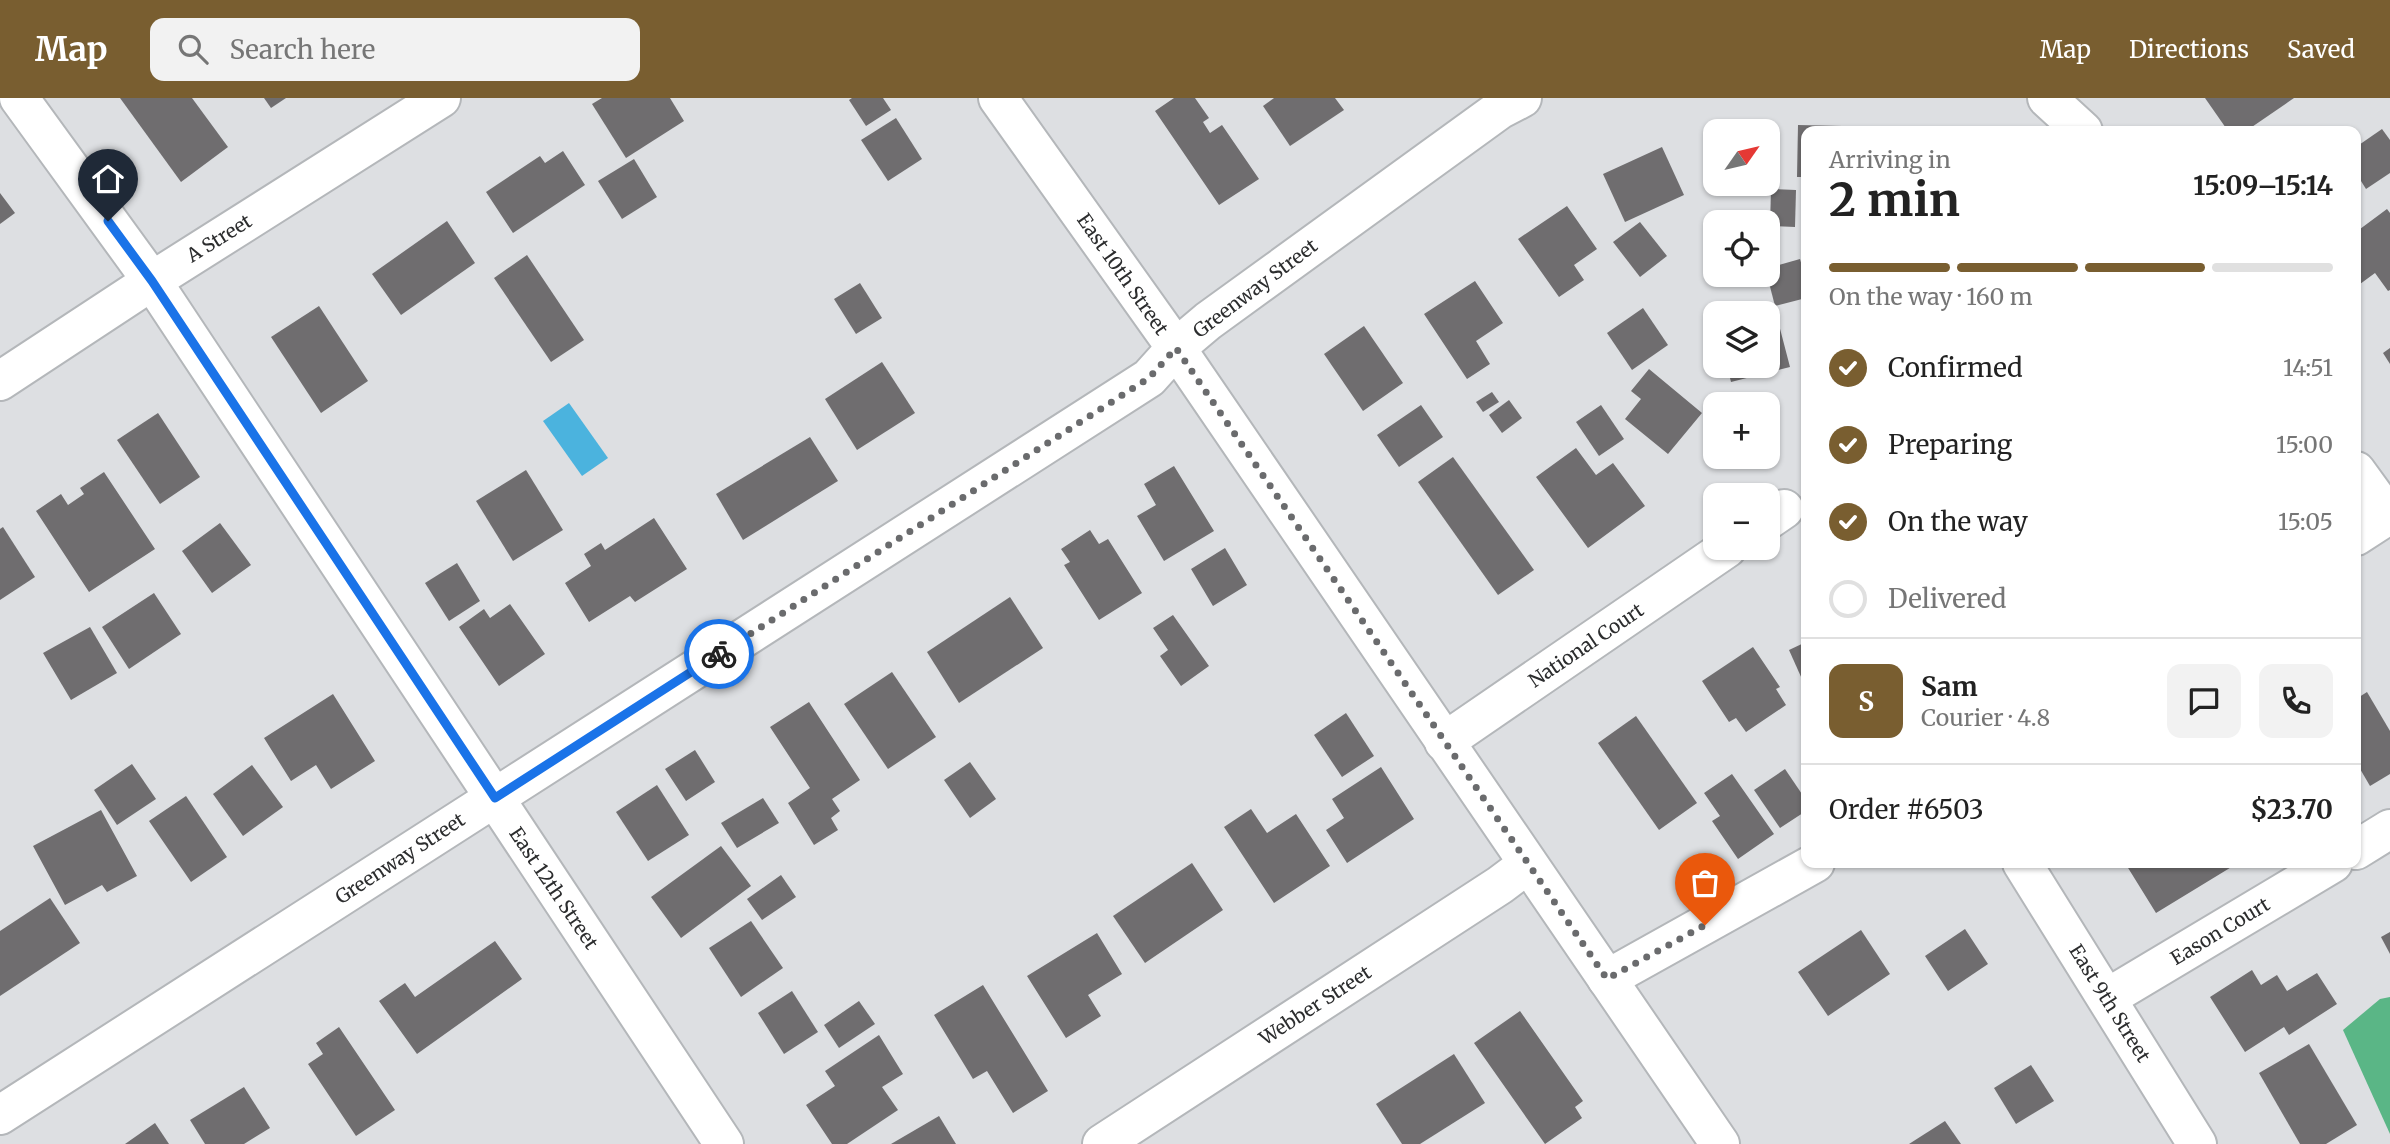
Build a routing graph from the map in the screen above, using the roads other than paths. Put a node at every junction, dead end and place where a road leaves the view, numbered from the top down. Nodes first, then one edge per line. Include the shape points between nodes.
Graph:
1 (19, 98) edge
2 (441, 98) edge
3 (998, 98) edge
4 (1522, 98) edge
5 (2046, 98) edge
6 (395, 110) edge
7 (2077, 126) edge
8 (152, 281) junction
9 (1176, 348) junction
10 (0, 382) edge
11 (2361, 478) edge
12 (2389, 515) edge
13 (2361, 533) edge
14 (1709, 560) edge
15 (1444, 742) junction
16 (495, 798) junction
17 (2390, 829) edge
18 (2361, 847) edge
19 (1528, 864) junction
20 (1806, 868) edge
21 (2025, 868) edge
22 (2325, 868) edge
23 (1607, 979) junction
24 (2107, 998) junction
25 (0, 1115) edge
26 (724, 1144) edge
27 (1102, 1144) edge
28 (1720, 1144) edge
29 (2197, 1144) edge

1 - 8 street, East 12th Street
2 - 6 street, A Street
3 - 9 street, East 10th Street
4 - 9 street, Greenway Street via 1488,118
5 - 7 street
6 - 8 street, A Street
8 - 10 street, A Street
8 - 16 street, East 12th Street
9 - 15 street, East 10th Street
9 - 16 street, Greenway Street via 1149,378
11 - 12 street
12 - 13 street
14 - 15 street, National Court
15 - 19 street, East 10th Street
16 - 25 street, Greenway Street
16 - 26 street, East 12th Street
17 - 18 street
19 - 23 street, East 10th Street
19 - 27 street, Webber Street
20 - 23 street
21 - 24 street, East 9th Street
22 - 24 street, Eason Court
23 - 28 street, East 10th Street
24 - 29 street, East 9th Street

